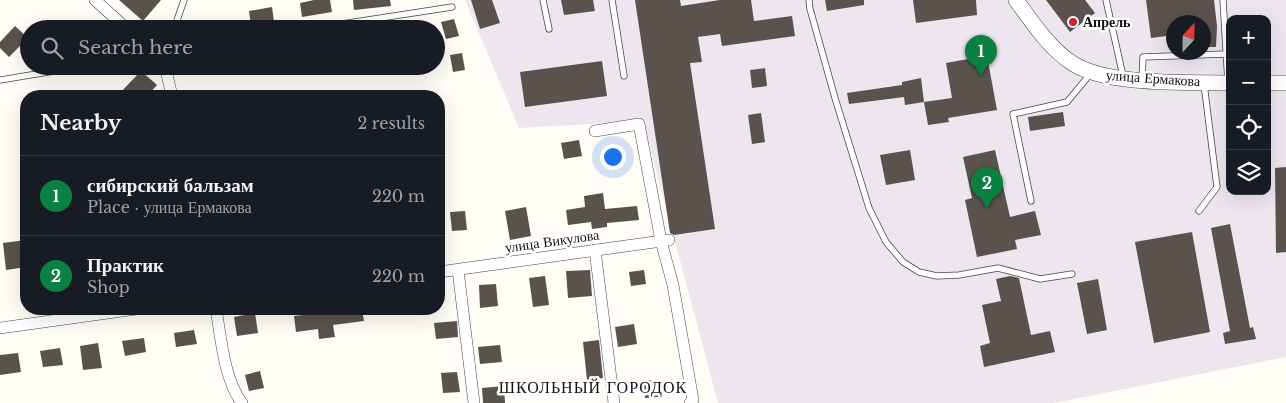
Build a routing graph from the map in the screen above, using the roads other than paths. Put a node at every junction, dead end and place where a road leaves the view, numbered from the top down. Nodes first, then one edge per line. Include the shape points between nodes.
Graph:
1 (95, 0) edge
2 (184, 0) edge
3 (544, 0) edge
4 (612, 0) edge
5 (809, 0) edge
6 (1016, 0) edge
7 (1106, 0) edge
8 (1224, 0) edge
9 (452, 7) dead end
10 (117, 20) edge
11 (177, 20) edge
12 (368, 20) edge
13 (549, 29) dead end
14 (1226, 54) joint
15 (1092, 72) junction
16 (30, 75) edge
17 (166, 75) edge
18 (624, 76) dead end
19 (1123, 78) junction
20 (0, 80) edge
21 (1142, 80) junction
22 (1203, 82) junction
23 (1226, 82) edge
24 (1271, 83) edge
25 (1286, 83) edge
26 (170, 90) edge
27 (595, 132) dead end
28 (1031, 201) dead end
29 (1199, 211) dead end
30 (665, 240) junction
31 (595, 250) junction
32 (458, 270) junction
33 (445, 271) edge
34 (1072, 274) dead end
35 (93, 315) edge
36 (217, 315) edge
37 (0, 328) edge
38 (242, 403) edge
39 (474, 403) edge
40 (614, 403) edge
41 (690, 403) edge

1 - 10 street
2 - 11 lane
3 - 13 lane
4 - 18 lane
5 - 34 lane via 869,208 886,242 903,262 919,272 937,276 998,268 1040,279
6 - 15 street, улица Ермакова via 1058,52
7 - 19 lane
8 - 14 lane
9 - 12 lane
14 - 21 lane via 1143,56
15 - 19 street, улица Ермакова
15 - 28 lane via 1067,102 1013,114
16 - 20 lane
17 - 26 street
19 - 21 street, улица Ермакова
21 - 22 street, улица Ермакова
22 - 23 street, улица Ермакова
22 - 29 lane via 1217,187
24 - 25 street
27 - 30 street via 639,124
30 - 31 street, улица Викулова
30 - 41 street via 687,359 693,400
31 - 32 street, улица Викулова
31 - 40 street
32 - 33 street, улица Викулова
32 - 39 street
35 - 37 street
36 - 38 street via 229,376

